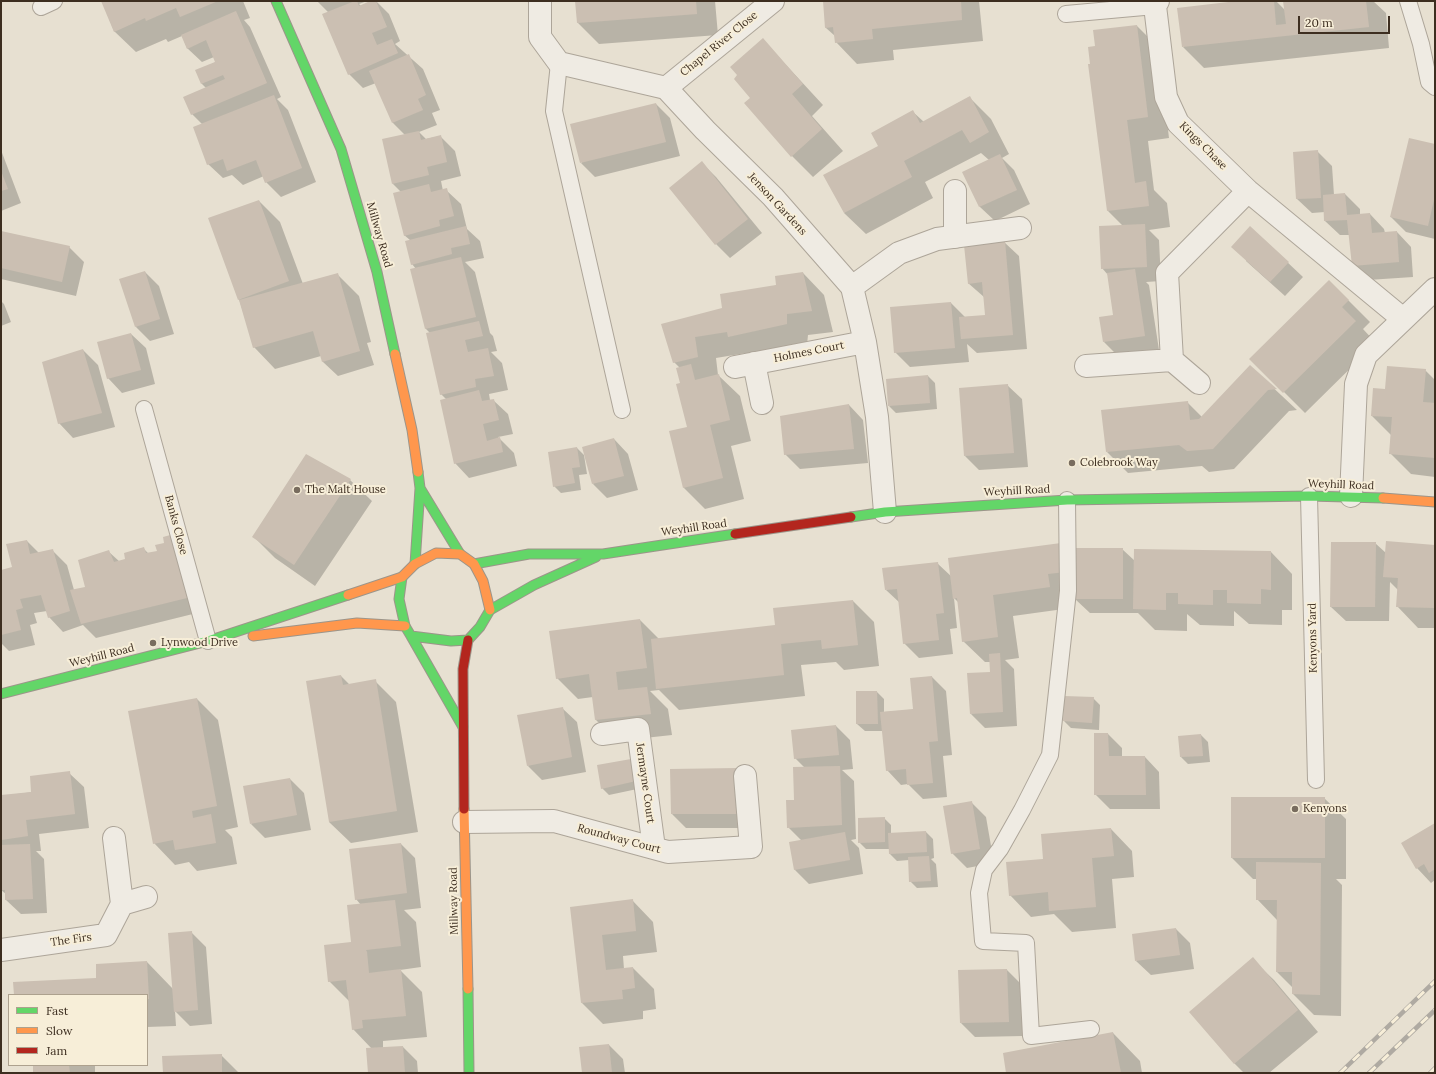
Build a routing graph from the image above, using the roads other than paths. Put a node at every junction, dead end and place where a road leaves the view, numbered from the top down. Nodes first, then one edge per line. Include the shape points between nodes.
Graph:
1 (276, 1) edge
2 (540, 1) edge
3 (773, 1) edge
4 (1408, 1) edge
5 (1156, 3) edge
6 (1066, 14) dead end
7 (559, 63) junction
8 (1435, 87) edge
9 (666, 88) junction
10 (955, 191) dead end
11 (1248, 191) junction
12 (1020, 228) dead end
13 (955, 237) junction
14 (852, 287) junction
15 (1435, 289) edge
16 (1404, 320) junction
17 (865, 342) junction
18 (1172, 360) junction
19 (1086, 366) dead end
20 (1199, 383) dead end
21 (762, 403) dead end
22 (144, 409) dead end
23 (622, 410) dead end
24 (420, 488) junction
25 (1309, 496) junction
26 (1351, 496) junction
27 (1067, 500) junction
28 (1435, 502) edge
29 (885, 512) junction
30 (460, 554) junction
31 (603, 554) junction
32 (416, 564) junction
33 (474, 564) junction
34 (402, 577) junction
35 (490, 610) junction
36 (405, 626) junction
37 (411, 636) junction
38 (468, 640) junction
39 (208, 641) junction
40 (1, 694) edge
41 (463, 728) junction
42 (602, 734) dead end
43 (745, 776) dead end
44 (1316, 780) dead end
45 (464, 822) junction
46 (114, 838) dead end
47 (654, 848) junction
48 (146, 897) dead end
49 (122, 904) junction
50 (1, 950) edge
51 (1091, 1029) dead end
52 (469, 1073) edge

1 - 24 main road, Millway Road via 341,149 377,272 412,430
2 - 7 street via 540,37
3 - 9 street, Chapel River Close
4 - 8 lane via 1430,82
5 - 6 lane
5 - 11 street, Kings Chase via 1166,97 1178,123
7 - 9 street
7 - 23 lane via 554,111
9 - 14 street, Jenson Gardens via 773,197
10 - 13 street
11 - 16 street, Kings Chase
11 - 18 street via 1167,273
12 - 13 street
13 - 14 street via 937,239 899,254
14 - 17 street, Jenson Gardens
15 - 16 street
16 - 26 street via 1366,355 1356,384
17 - 21 street, Holmes Court via 744,365
17 - 29 street, Jenson Gardens via 876,417
18 - 19 street
18 - 20 street
22 - 39 lane, Banks Close
24 - 30 main road, Millway Road
24 - 32 main road, Millway Road
25 - 26 main road, Weyhill Road
25 - 27 main road, Weyhill Road
25 - 44 lane, Kenyons Yard
26 - 28 main road, Weyhill Road
27 - 29 main road, Weyhill Road
27 - 51 lane via 1068,591 1050,754 1015,823 984,870 979,893 983,941 1026,943 1031,1036
29 - 31 main road, Weyhill Road
30 - 32 main road, Weyhill Road via 436,553
30 - 33 main road
31 - 33 main road, Weyhill Road via 529,554
31 - 35 main road, Weyhill Road via 534,585
32 - 34 main road, Weyhill Road
33 - 35 main road via 483,581
34 - 36 main road via 399,600
34 - 39 main road, Weyhill Road
35 - 38 main road, Weyhill Road
36 - 37 main road
36 - 39 main road, Weyhill Road via 357,623
37 - 38 main road via 451,641
37 - 41 main road, Millway Road
38 - 41 main road, Millway Road via 463,669
39 - 40 main road, Weyhill Road
41 - 45 main road, Millway Road
42 - 47 street, Jermayne Court via 638,729
43 - 47 street, Roundway Court via 751,847 668,852
45 - 47 street, Roundway Court via 554,821
45 - 52 main road, Millway Road
46 - 49 street
48 - 49 street
49 - 50 street, The Firs via 106,935

